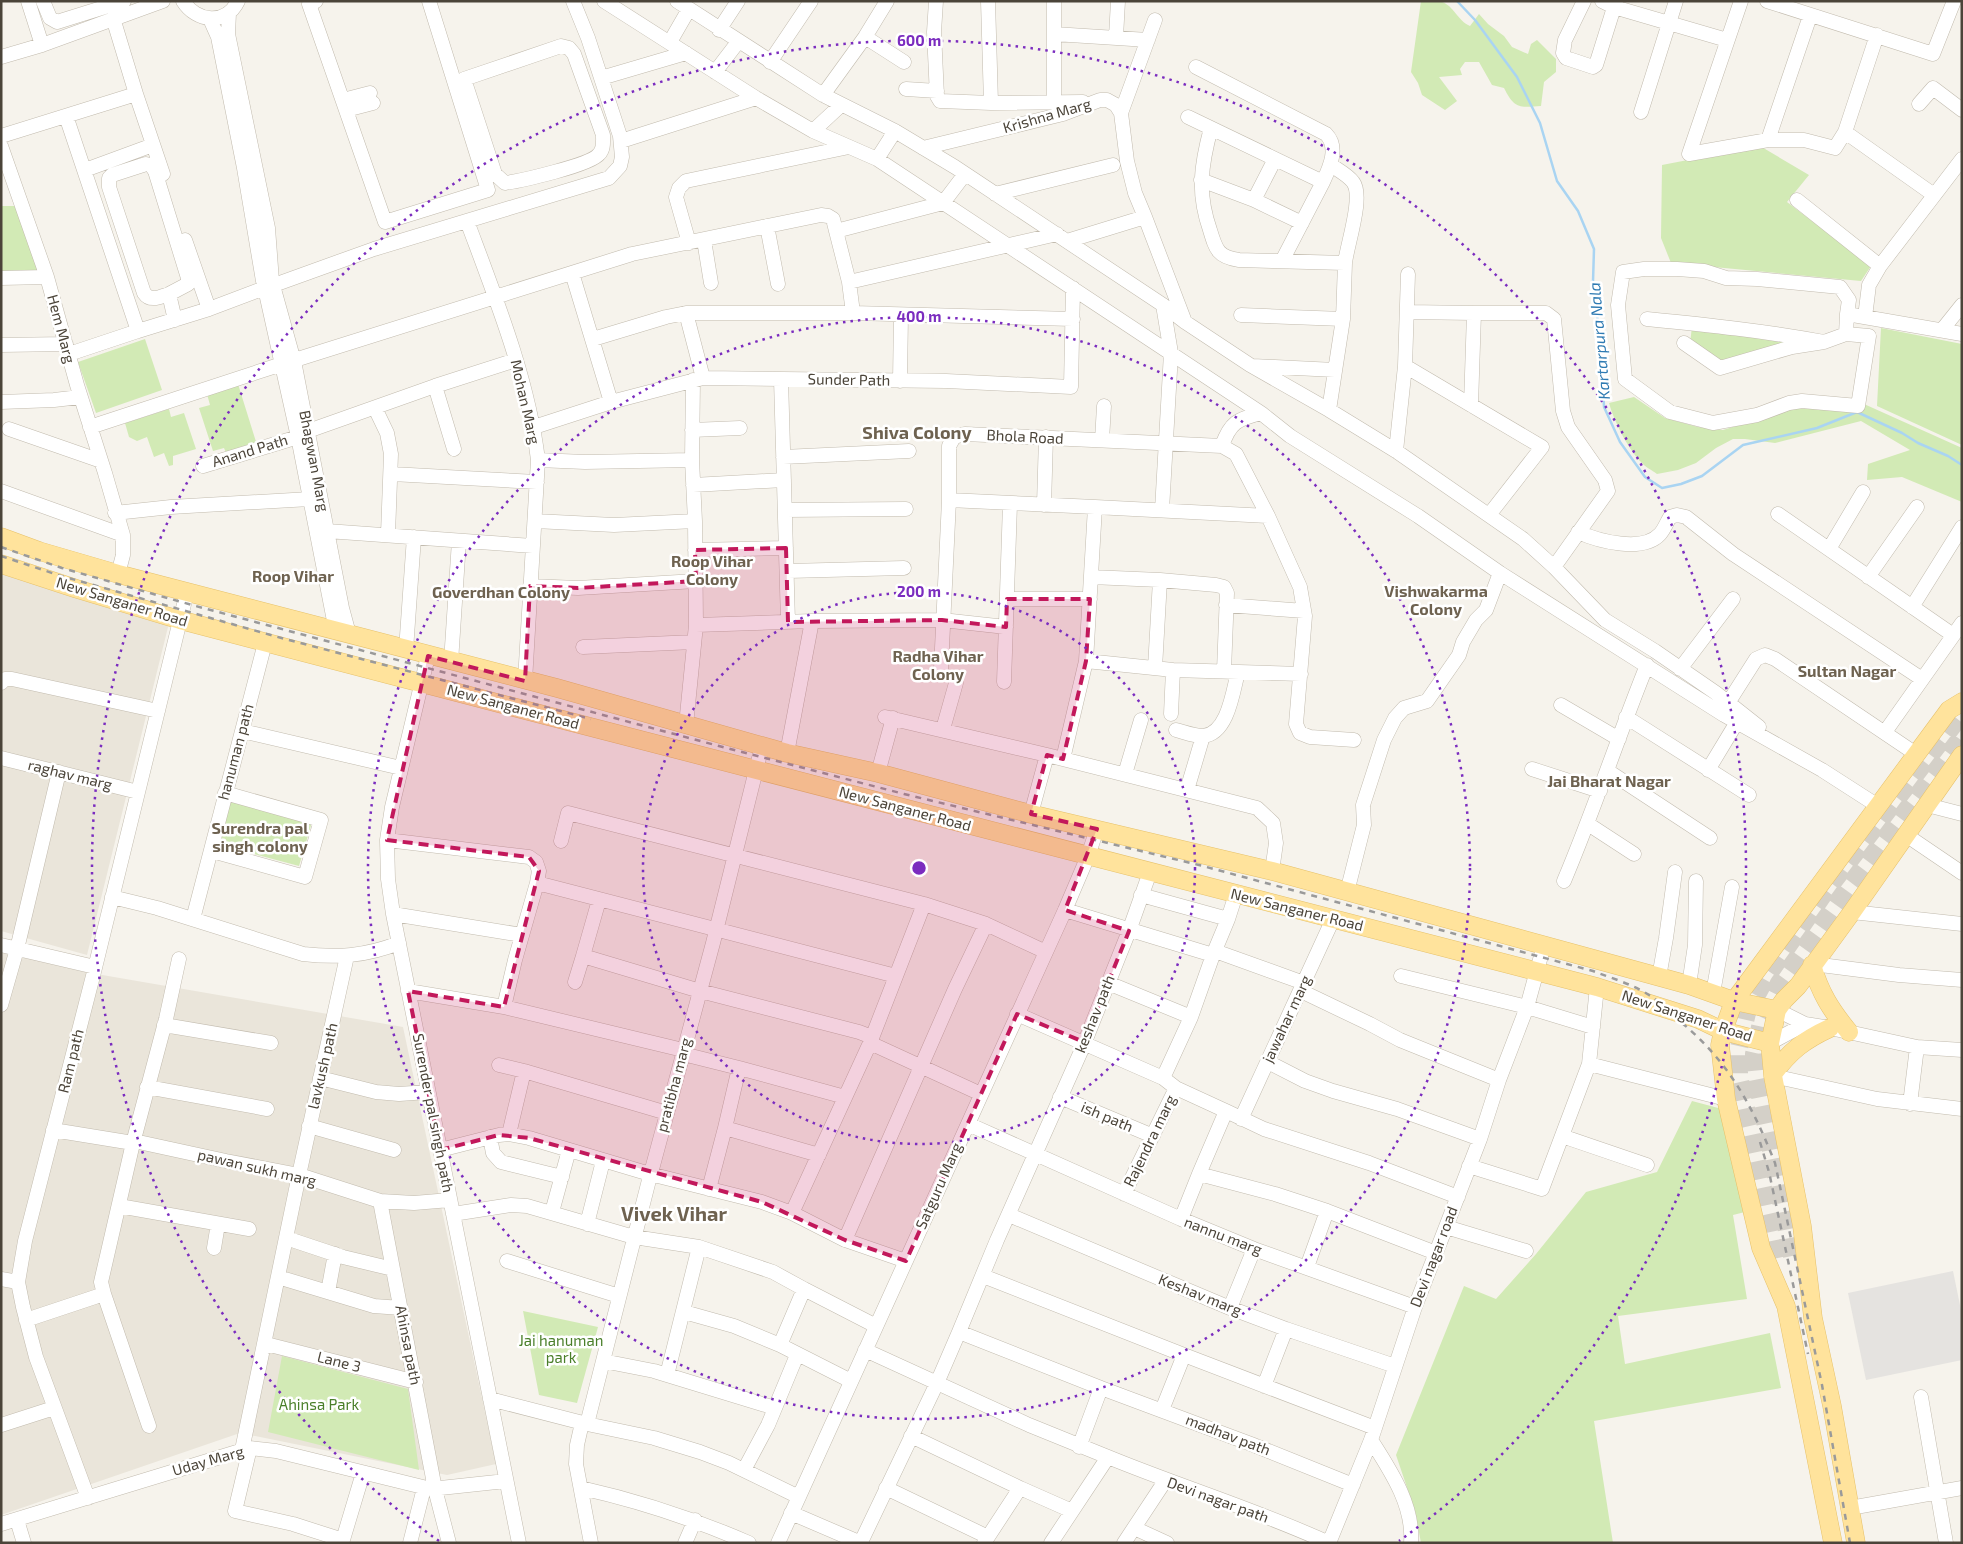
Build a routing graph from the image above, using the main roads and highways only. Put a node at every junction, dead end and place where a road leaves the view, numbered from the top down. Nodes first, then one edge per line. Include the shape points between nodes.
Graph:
1 (1, 537) edge
2 (1, 564) edge
3 (1961, 711) edge
4 (1962, 756) edge
5 (1813, 965) junction
6 (1734, 1000) junction
7 (1776, 1010) junction
8 (1830, 1028) road end
9 (1723, 1031) junction
10 (1849, 1032) road end
11 (1770, 1043) junction
12 (1773, 1075) junction
13 (1809, 1293) junction
14 (1786, 1306) junction
15 (1833, 1543) edge
16 (1856, 1543) edge

1 - 6 main road, New Sanganer Road via 118,574 557,688 787,753 1272,871 1690,985
2 - 9 main road, New Sanganer Road via 265,643 1597,987 1698,1019
3 - 6 main road via 1949,710
4 - 5 main road
5 - 7 main road
5 - 10 main road via 1823,997
6 - 7 main road, New Sanganer Road
6 - 9 main road
7 - 11 main road
8 - 12 main road via 1799,1045 1786,1056
9 - 11 main road, New Sanganer Road
9 - 14 main road via 1720,1045 1726,1098 1761,1248
11 - 12 main road
12 - 13 main road via 1802,1226
13 - 14 main road via 1785,1257
13 - 16 main road
14 - 15 main road

